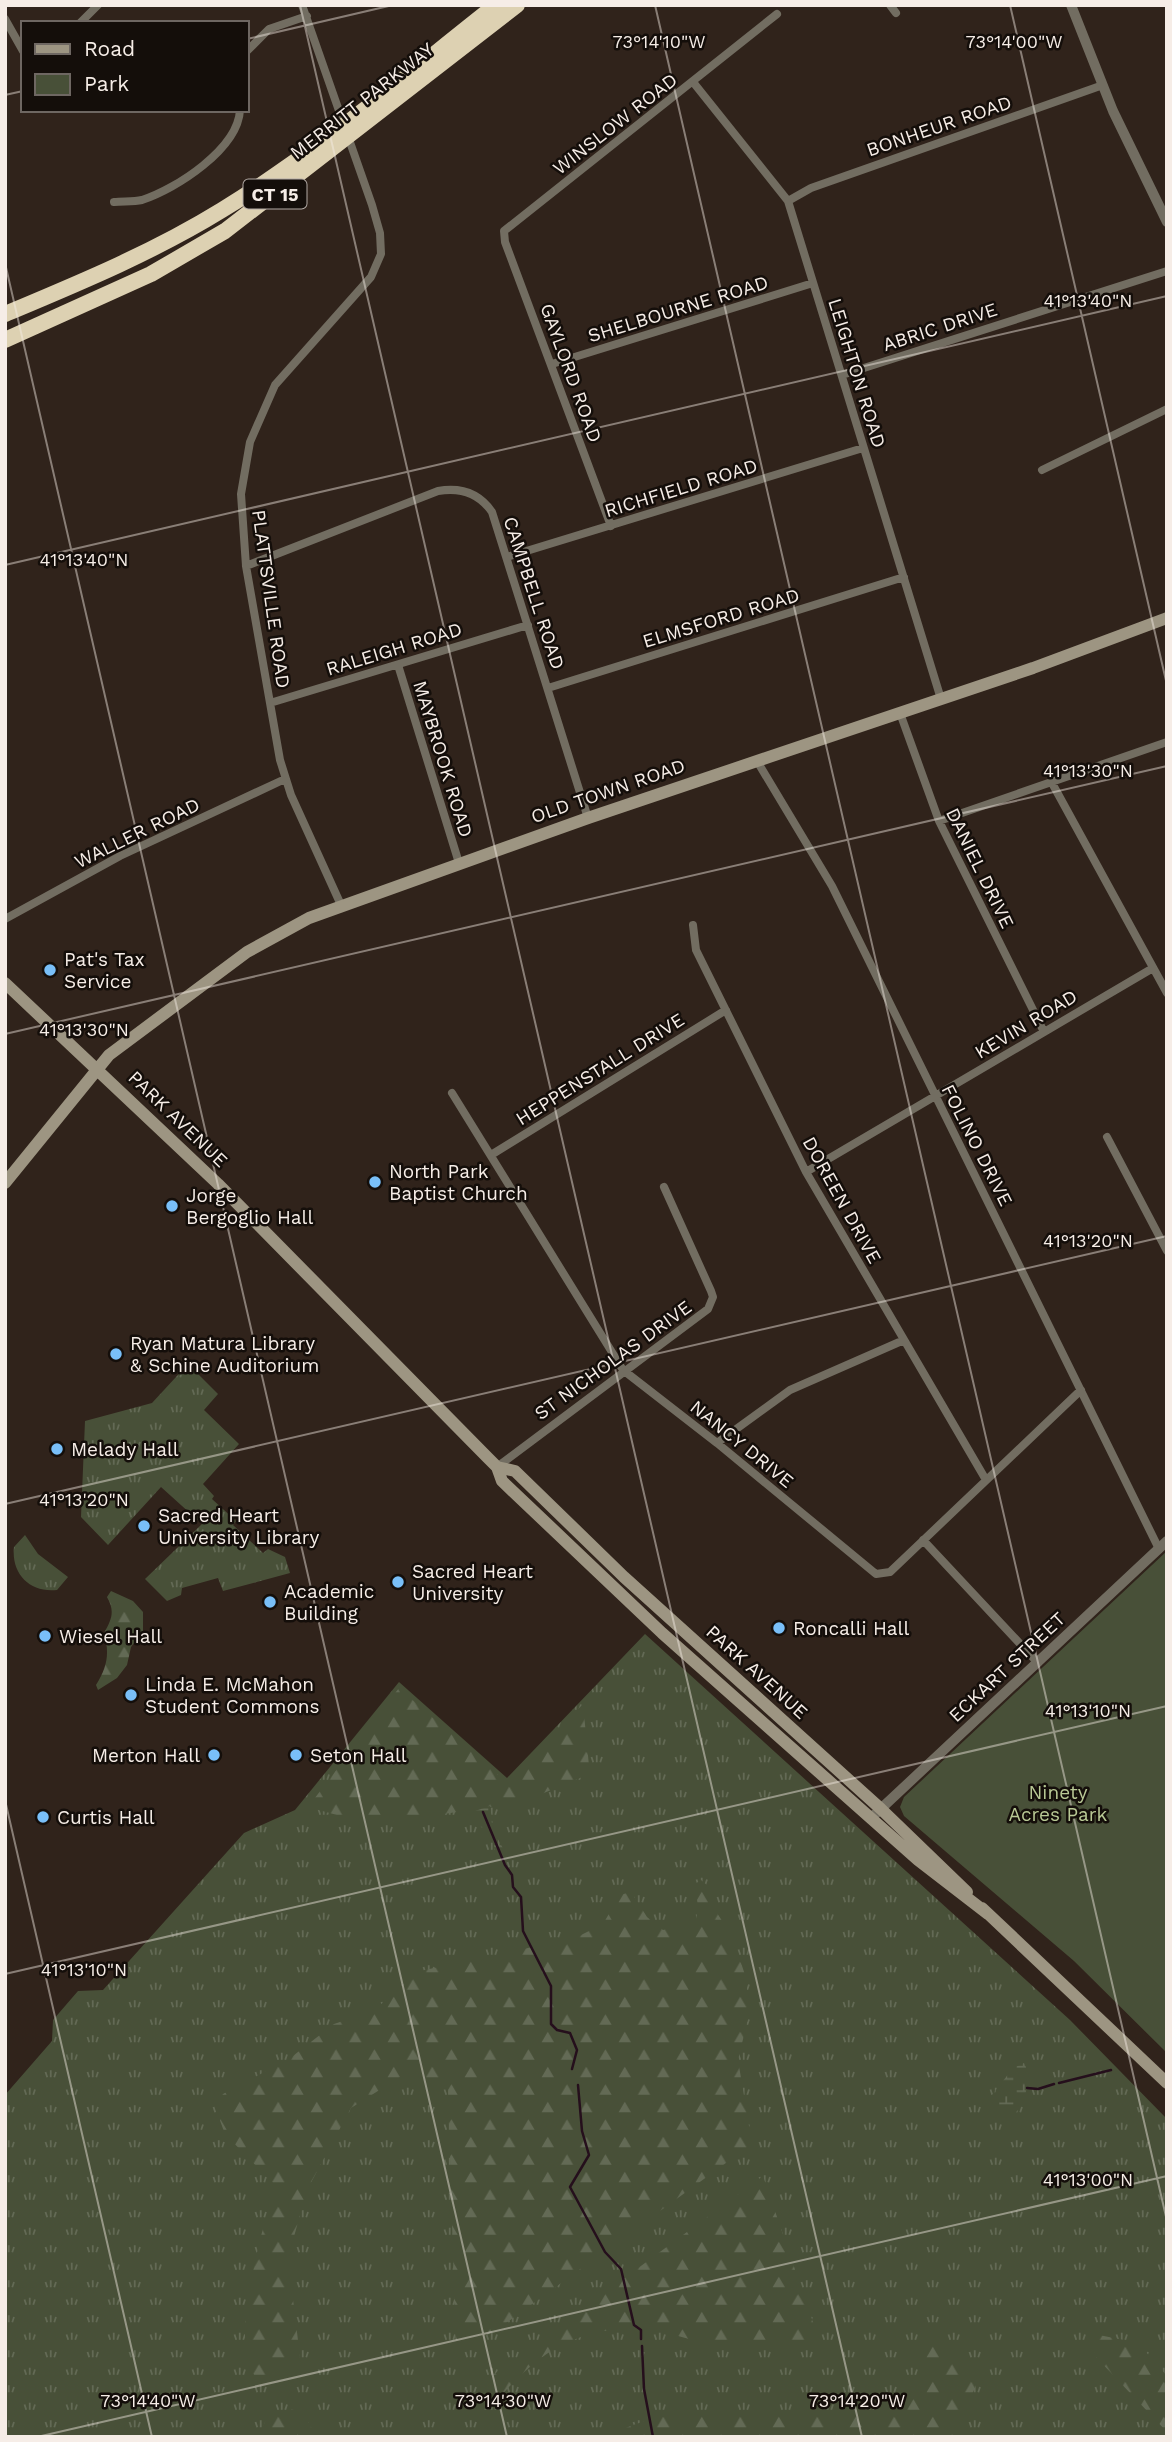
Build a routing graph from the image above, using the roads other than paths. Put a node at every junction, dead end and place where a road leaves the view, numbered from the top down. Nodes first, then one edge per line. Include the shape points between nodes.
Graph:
1 (98, 5) edge
2 (302, 5) edge
3 (496, 5) edge
4 (517, 5) edge
5 (1071, 5) edge
6 (777, 14) dead end
7 (307, 16) junction
8 (5, 19) edge
9 (82, 21) edge
10 (21, 47) edge
11 (248, 50) edge
12 (693, 82) junction
13 (1102, 85) junction
14 (240, 112) edge
15 (788, 201) junction
16 (114, 202) dead end
17 (1167, 222) edge
18 (504, 231) joint
19 (1167, 271) edge
20 (813, 283) junction
21 (5, 314) edge
22 (5, 340) edge
23 (552, 365) junction
24 (842, 375) junction
25 (1167, 408) edge
26 (863, 448) junction
27 (1042, 470) dead end
28 (611, 526) junction
29 (507, 557) junction
30 (246, 566) junction
31 (904, 577) junction
32 (1167, 618) edge
33 (528, 625) junction
34 (398, 665) junction
35 (548, 688) junction
36 (941, 699) junction
37 (270, 703) junction
38 (900, 713) junction
39 (1167, 742) edge
40 (757, 761) junction
41 (285, 779) junction
42 (1052, 783) junction
43 (588, 818) junction
44 (939, 821) junction
45 (459, 863) junction
46 (341, 905) junction
47 (5, 919) edge
48 (693, 925) dead end
49 (1153, 968) junction
50 (5, 983) edge
51 (1167, 993) edge
52 (726, 1010) junction
53 (1044, 1032) junction
54 (98, 1068) junction
55 (452, 1093) dead end
56 (935, 1096) junction
57 (1107, 1137) dead end
58 (491, 1155) junction
59 (806, 1172) junction
60 (5, 1183) edge
61 (664, 1187) dead end
62 (1167, 1223) edge
63 (1157, 1230) junction
64 (1167, 1251) edge
65 (904, 1340) junction
66 (623, 1370) junction
67 (1081, 1390) junction
68 (718, 1443) junction
69 (497, 1467) junction
70 (986, 1480) junction
71 (923, 1541) junction
72 (1163, 1545) edge
73 (669, 1619) junction
74 (662, 1633) junction
75 (1038, 1663) junction
76 (876, 1814) junction
77 (1167, 2083) edge

1 - 9 street
2 - 7 street, PLATTSVILLE ROAD
3 - 21 highway, MERRITT PARKWAY / CT 15 via 319,143 222,210 138,256
4 - 22 highway, MERRITT PARKWAY / CT 15 via 225,231 150,274
5 - 13 street
6 - 12 street, WINSLOW ROAD
7 - 11 street via 269,29
7 - 30 street, PLATTSVILLE ROAD via 380,233 381,254 365,287 292,363 257,420 241,494
8 - 10 street
12 - 15 street, LEIGHTON ROAD
12 - 18 street, WINSLOW ROAD
13 - 15 street, BONHEUR ROAD via 811,187
13 - 17 street
14 - 16 street via 238,125 208,162 140,201
15 - 20 street, LEIGHTON ROAD
18 - 23 street, GAYLORD ROAD
19 - 24 street, ABRIC DRIVE
20 - 23 street, SHELBOURNE ROAD
20 - 24 street, LEIGHTON ROAD
23 - 28 street, GAYLORD ROAD
24 - 26 street, LEIGHTON ROAD
25 - 27 street
26 - 28 street, RICHFIELD ROAD
26 - 31 street, LEIGHTON ROAD
28 - 29 street, RICHFIELD ROAD
29 - 30 street, CAMPBELL ROAD via 487,505 468,492 448,489
29 - 33 street, CAMPBELL ROAD
30 - 37 street, PLATTSVILLE ROAD
31 - 35 street, ELMSFORD ROAD
31 - 36 street, LEIGHTON ROAD
32 - 36 main road, OLD TOWN ROAD
33 - 34 street, RALEIGH ROAD
33 - 35 street, CAMPBELL ROAD
34 - 37 street, RALEIGH ROAD
34 - 45 street, MAYBROOK ROAD
35 - 43 street, CAMPBELL ROAD
36 - 38 main road, OLD TOWN ROAD
37 - 41 street, PLATTSVILLE ROAD
38 - 40 main road, OLD TOWN ROAD
38 - 44 street, DANIEL DRIVE
39 - 42 street
40 - 43 main road, OLD TOWN ROAD
40 - 56 street, FOLINO DRIVE via 832,886
41 - 46 street, PLATTSVILLE ROAD
41 - 47 street, WALLER ROAD via 120,856
42 - 44 street
42 - 49 street
43 - 45 main road, OLD TOWN ROAD
44 - 53 street, DANIEL DRIVE
45 - 46 main road, OLD TOWN ROAD
46 - 54 main road, OLD TOWN ROAD via 247,952 109,1055
48 - 52 street, DOREEN DRIVE via 696,950
49 - 51 street
49 - 53 street, KEVIN ROAD
50 - 54 main road, PARK AVENUE
52 - 58 street, HEPPENSTALL DRIVE
52 - 59 street, DOREEN DRIVE
53 - 56 street, KEVIN ROAD
54 - 60 main road, OLD TOWN ROAD
54 - 69 main road, PARK AVENUE
55 - 58 street, NANCY DRIVE
56 - 59 street, KEVIN ROAD
56 - 67 street, FOLINO DRIVE
57 - 63 street
58 - 66 street, NANCY DRIVE
59 - 65 street, DOREEN DRIVE
61 - 66 street, ST NICHOLAS DRIVE via 713,1297 703,1313
62 - 63 street
63 - 64 street
65 - 68 street via 790,1390
65 - 70 street, DOREEN DRIVE
66 - 68 street, NANCY DRIVE
66 - 69 street, ST NICHOLAS DRIVE
67 - 70 street, NANCY DRIVE
67 - 72 street, FOLINO DRIVE
68 - 71 street, NANCY DRIVE via 876,1574 890,1572
69 - 73 main road, PARK AVENUE via 515,1471
69 - 74 main road, PARK AVENUE via 502,1481
70 - 71 street, NANCY DRIVE
71 - 75 street
72 - 75 street, ECKART STREET
73 - 74 main road
73 - 76 main road, PARK AVENUE
74 - 76 main road, PARK AVENUE
75 - 76 street, ECKART STREET
76 - 77 main road, PARK AVENUE

